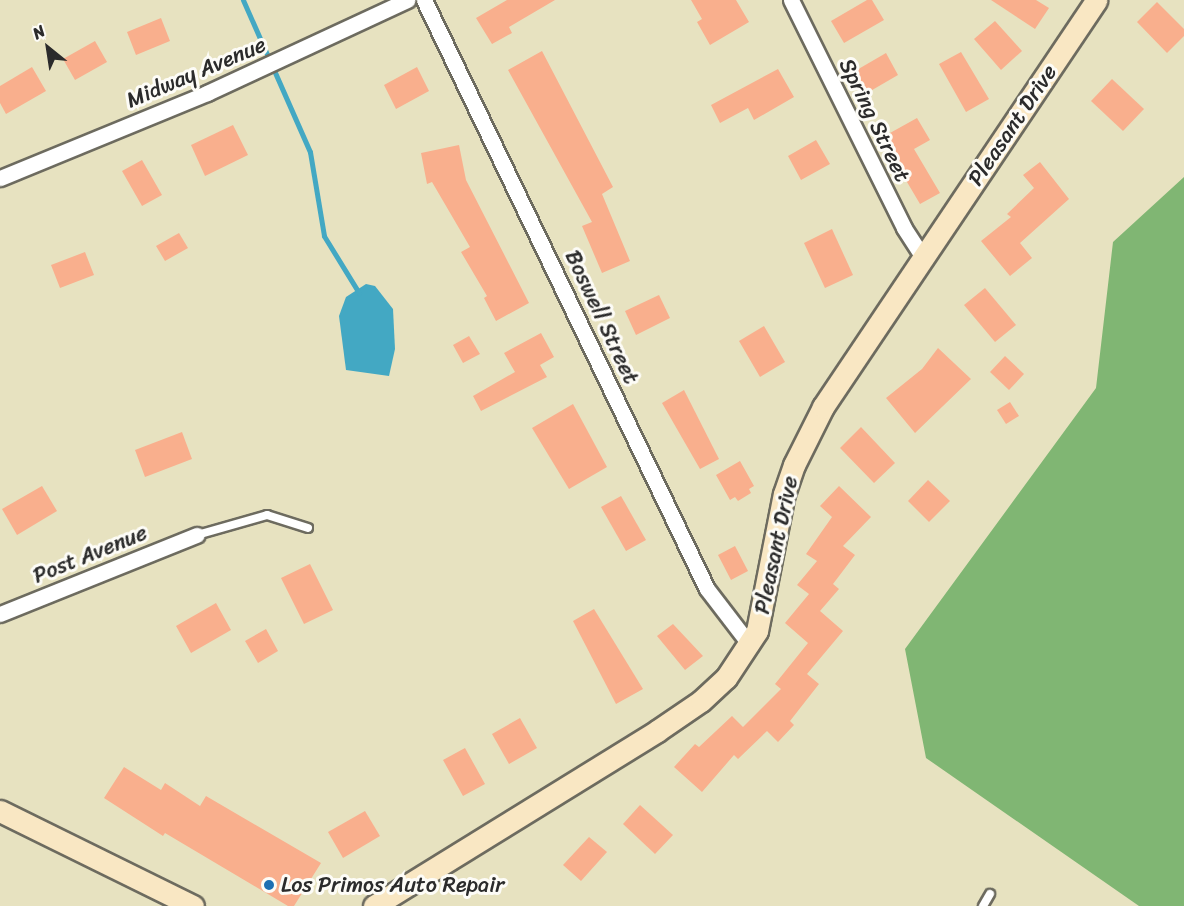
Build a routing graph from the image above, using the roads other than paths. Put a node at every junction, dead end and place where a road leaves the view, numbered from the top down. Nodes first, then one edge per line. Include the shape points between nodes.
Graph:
1 (407, 0) edge
2 (424, 0) edge
3 (791, 0) edge
4 (1096, 0) edge
5 (0, 178) edge
6 (923, 257) junction
7 (308, 528) dead end
8 (197, 535) joint
9 (0, 614) edge
10 (750, 645) junction
11 (0, 812) edge
12 (990, 894) dead end
13 (193, 906) edge
14 (374, 906) edge
15 (983, 906) edge

1 - 5 street, Midway Avenue via 207,93
2 - 10 street, Boswell Street via 707,589
3 - 6 street, Spring Street via 904,228
4 - 6 street, Pleasant Drive
6 - 10 street, Pleasant Drive via 823,407 794,465 784,494 764,607
7 - 8 lane via 267,515
8 - 9 street, Post Avenue
10 - 14 street, Pleasant Drive via 726,678 686,712
11 - 13 street
12 - 15 lane

